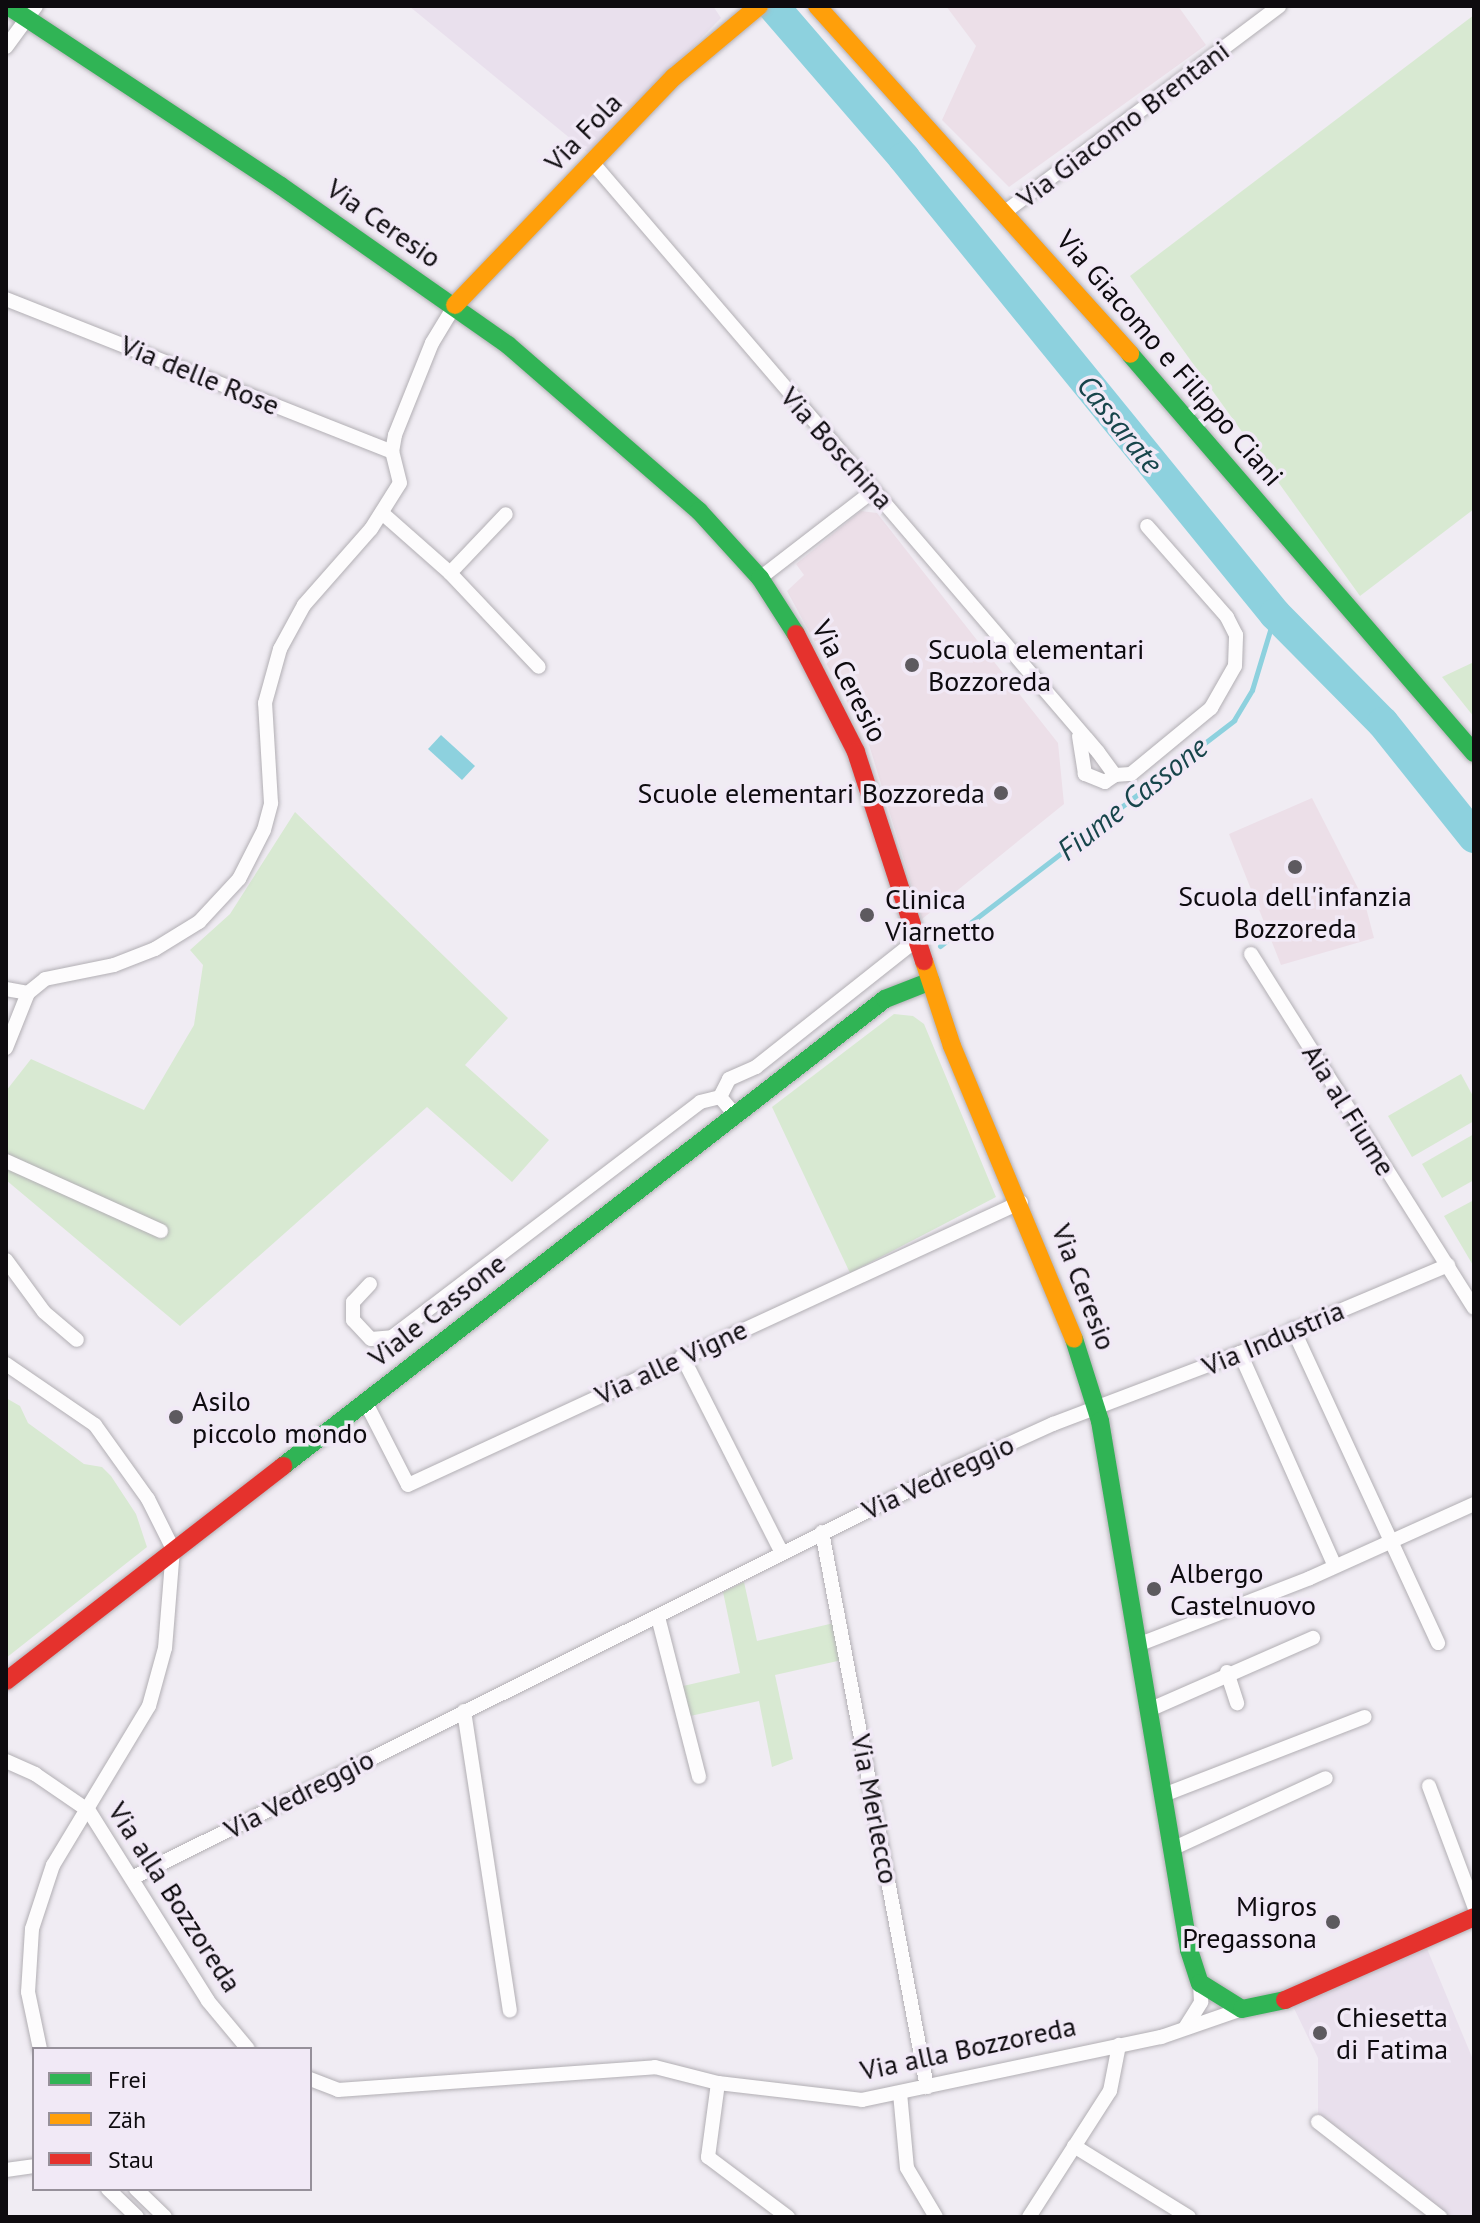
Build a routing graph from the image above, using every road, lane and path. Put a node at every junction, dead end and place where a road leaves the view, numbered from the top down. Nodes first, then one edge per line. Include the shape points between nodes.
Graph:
1 (8, 6) edge
2 (817, 6) edge
3 (1279, 6) edge
4 (32, 12) edge
5 (751, 12) edge
6 (6, 47) edge
7 (592, 162) junction
8 (1005, 212) junction
9 (6, 299) edge
10 (455, 305) junction
11 (392, 452) junction
12 (873, 491) junction
13 (382, 513) junction
14 (506, 514) dead end
15 (1147, 526) dead end
16 (450, 573) junction
17 (760, 578) junction
18 (539, 667) dead end
19 (1079, 736) junction
20 (1474, 753) edge
21 (1115, 775) junction
22 (920, 937) junction
23 (1251, 954) dead end
24 (931, 981) junction
25 (6, 989) edge
26 (28, 993) junction
27 (6, 1048) edge
28 (720, 1097) junction
29 (735, 1115) junction
30 (6, 1161) edge
31 (1021, 1202) junction
32 (161, 1231) dead end
33 (6, 1260) edge
34 (1448, 1265) junction
35 (370, 1284) dead end
36 (1474, 1308) edge
37 (1293, 1329) junction
38 (77, 1340) dead end
39 (1240, 1353) junction
40 (682, 1356) junction
41 (6, 1364) edge
42 (365, 1401) junction
43 (1097, 1407) junction
44 (1474, 1504) edge
45 (822, 1532) junction
46 (1392, 1540) junction
47 (173, 1549) junction
48 (782, 1553) junction
49 (1335, 1566) junction
50 (658, 1617) junction
51 (1313, 1638) dead end
52 (1438, 1643) dead end
53 (1140, 1644) junction
54 (1227, 1672) junction
55 (6, 1681) edge
56 (1237, 1703) dead end
57 (1151, 1709) junction
58 (464, 1711) junction
59 (1365, 1717) dead end
60 (6, 1761) edge
61 (699, 1777) dead end
62 (1326, 1778) dead end
63 (1429, 1786) dead end
64 (1166, 1794) junction
65 (89, 1811) junction
66 (1174, 1848) junction
67 (134, 1877) junction
68 (1474, 1906) edge
69 (1474, 1917) edge
70 (1200, 1983) junction
71 (1242, 2009) junction
72 (510, 2010) dead end
73 (1185, 2028) junction
74 (1119, 2045) junction
75 (40, 2047) edge
76 (246, 2047) edge
77 (312, 2080) edge
78 (718, 2083) junction
79 (927, 2087) junction
80 (338, 2090) junction
81 (312, 2093) edge
82 (900, 2093) junction
83 (1318, 2122) dead end
84 (1074, 2146) junction
85 (32, 2166) edge
86 (6, 2170) edge
87 (110, 2191) edge
88 (138, 2191) edge
89 (137, 2217) edge
90 (165, 2217) edge
91 (788, 2217) edge
92 (936, 2217) edge
93 (1029, 2217) edge
94 (1189, 2217) edge
95 (1440, 2217) edge

1 - 4 main road, Via Ceresio
2 - 8 main road, Via Giacomo e Filippo Ciani
3 - 8 street, Via Giacomo Brentani
4 - 6 street
4 - 10 main road, Via Ceresio
5 - 7 main road, Via Fola via 697,55
7 - 10 main road, Via Fola
7 - 12 street, Via Boschina
8 - 20 main road, Via Giacomo e Filippo Ciani
9 - 11 street, Via delle Rose
10 - 11 street via 400,416
10 - 17 main road, Via Ceresio via 699,511
11 - 13 street via 400,483
12 - 17 street
12 - 19 street, Via Boschina
13 - 16 street
13 - 26 street via 304,605 280,649 265,703 271,803 264,830 239,879 181,936 114,965 53,976
14 - 16 street
15 - 21 street via 1227,617 1236,635 1235,666 1211,708 1131,774
16 - 18 street
17 - 22 main road, Via Ceresio via 798,636 856,752
19 - 21 street, Via Boschina
19 - 21 street, Via Boschina via 1085,774 1095,782
22 - 24 main road, Via Ceresio
22 - 28 street, Viale Cassone via 756,1067 729,1079
23 - 34 street, Aia al Fiume
24 - 29 main road, Viale Cassone via 885,999
24 - 31 main road, Via Ceresio via 952,1046
25 - 26 street
26 - 27 street
28 - 29 street
28 - 35 street, Viale Cassone via 700,1102 392,1337 371,1339 353,1320 353,1302
29 - 42 main road, Viale Cassone
30 - 32 street
31 - 40 street, Via alle Vigne
31 - 43 main road, Via Ceresio
33 - 38 street via 28,1283 44,1312
34 - 36 street, Aia al Fiume
34 - 37 street, Via Industria
37 - 39 street, Via Industria
37 - 46 street
39 - 43 street, Via Industria
39 - 49 street
40 - 42 street, Via alle Vigne via 408,1485
40 - 48 street
41 - 47 street via 95,1425 141,1488
42 - 47 main road, Viale Cassone
43 - 45 street, Via Vedreggio
43 - 53 main road, Via Ceresio
44 - 46 street
45 - 48 street, Via Vedreggio
45 - 79 street, Via Merlecco
46 - 49 street
46 - 52 street
47 - 55 main road, Viale Cassone
47 - 65 street via 165,1648 149,1706
48 - 50 street, Via Vedreggio
49 - 53 street
50 - 58 street, Via Vedreggio
50 - 61 street
51 - 54 street
53 - 57 main road, Via Ceresio
54 - 56 street
54 - 57 street
57 - 64 main road, Via Ceresio
58 - 67 street, Via Vedreggio
58 - 72 street
59 - 64 street
60 - 65 street, Via alla Bozzoreda
62 - 66 street
63 - 68 street
64 - 66 main road, Via Ceresio
65 - 67 street, Via alla Bozzoreda
65 - 75 street via 53,1865 32,1929 28,1992
66 - 70 main road, Via Ceresio via 1189,1950
67 - 76 street, Via alla Bozzoreda via 208,2001
69 - 71 main road, Via alla Bozzoreda via 1290,2000
70 - 71 main road
70 - 73 street via 1201,2002
71 - 73 street, Via alla Bozzoreda
73 - 74 street, Via alla Bozzoreda
74 - 79 street, Via alla Bozzoreda
74 - 84 street via 1110,2091
77 - 80 street, Via alla Bozzoreda
78 - 80 street, Via alla Bozzoreda via 655,2067
78 - 82 street, Via alla Bozzoreda via 848,2100
78 - 91 street via 708,2157
79 - 82 street, Via alla Bozzoreda
80 - 81 street
82 - 92 street via 907,2168
83 - 95 street
84 - 93 street
84 - 94 street
85 - 86 street
87 - 89 street
88 - 90 street

